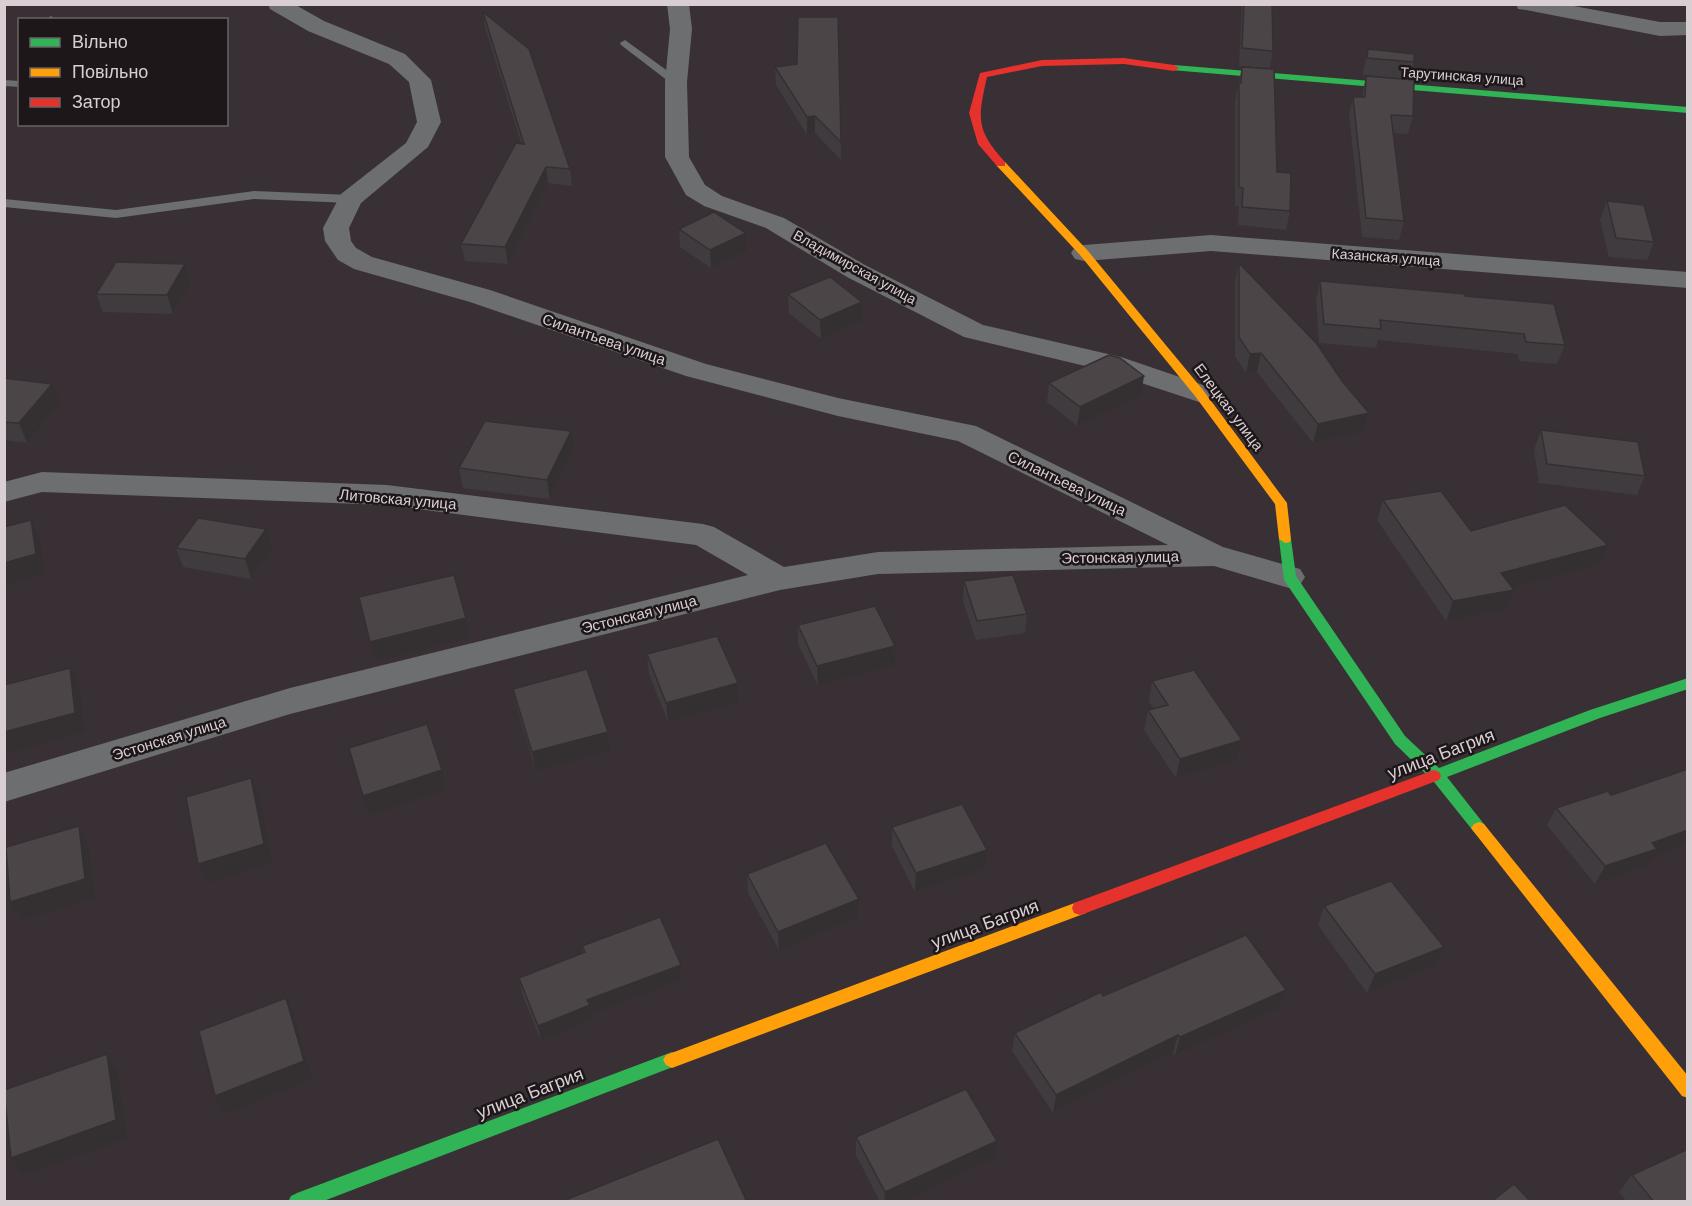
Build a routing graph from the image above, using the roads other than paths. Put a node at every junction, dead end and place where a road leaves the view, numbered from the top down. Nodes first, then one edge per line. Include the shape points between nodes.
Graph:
1 (278, 4) edge
2 (678, 4) edge
3 (1526, 4) edge
4 (1688, 28) edge
5 (625, 43) dead end
6 (983, 75) joint
7 (676, 82) junction
8 (1688, 110) edge
9 (350, 199) junction
10 (4, 203) edge
11 (1084, 253) junction
12 (1688, 280) edge
13 (1199, 393) junction
14 (4, 492) edge
15 (1214, 555) junction
16 (1288, 577) junction
17 (780, 579) junction
18 (1688, 683) edge
19 (1437, 775) junction
20 (4, 788) edge
21 (1688, 1090) edge
22 (297, 1202) edge

1 - 9 street, Силантьева улица via 316,26 397,59 420,80 429,122 416,147
2 - 7 street, Владимирская улица via 681,29
3 - 4 street via 1660,29
5 - 7 lane
6 - 8 street, Тарутинская улица via 1042,63 1124,61 1201,72
6 - 11 street, Елецкая улица via 974,113 983,144
7 - 13 street, Владимирская улица via 676,157 695,190 713,201 775,223 856,271 975,331 1111,363
9 - 10 lane via 254,195 116,214
9 - 15 street, Силантьева улица via 336,228 338,241 347,254 363,263 480,296 696,370 838,407 966,433
11 - 12 street, Казанская улица via 1211,243
11 - 13 street, Елецкая улица
13 - 16 street, Елецкая улица via 1281,503
14 - 17 street, Литовская улица via 42,482 387,495 703,535
15 - 16 street, Эстонская улица
15 - 17 street, Эстонская улица via 878,563
16 - 19 street, Елецкая улица via 1400,740
17 - 20 street, Эстонская улица via 290,701
18 - 19 street, улица Багрия
19 - 21 street, Елецкая улица
19 - 22 street, улица Багрия

